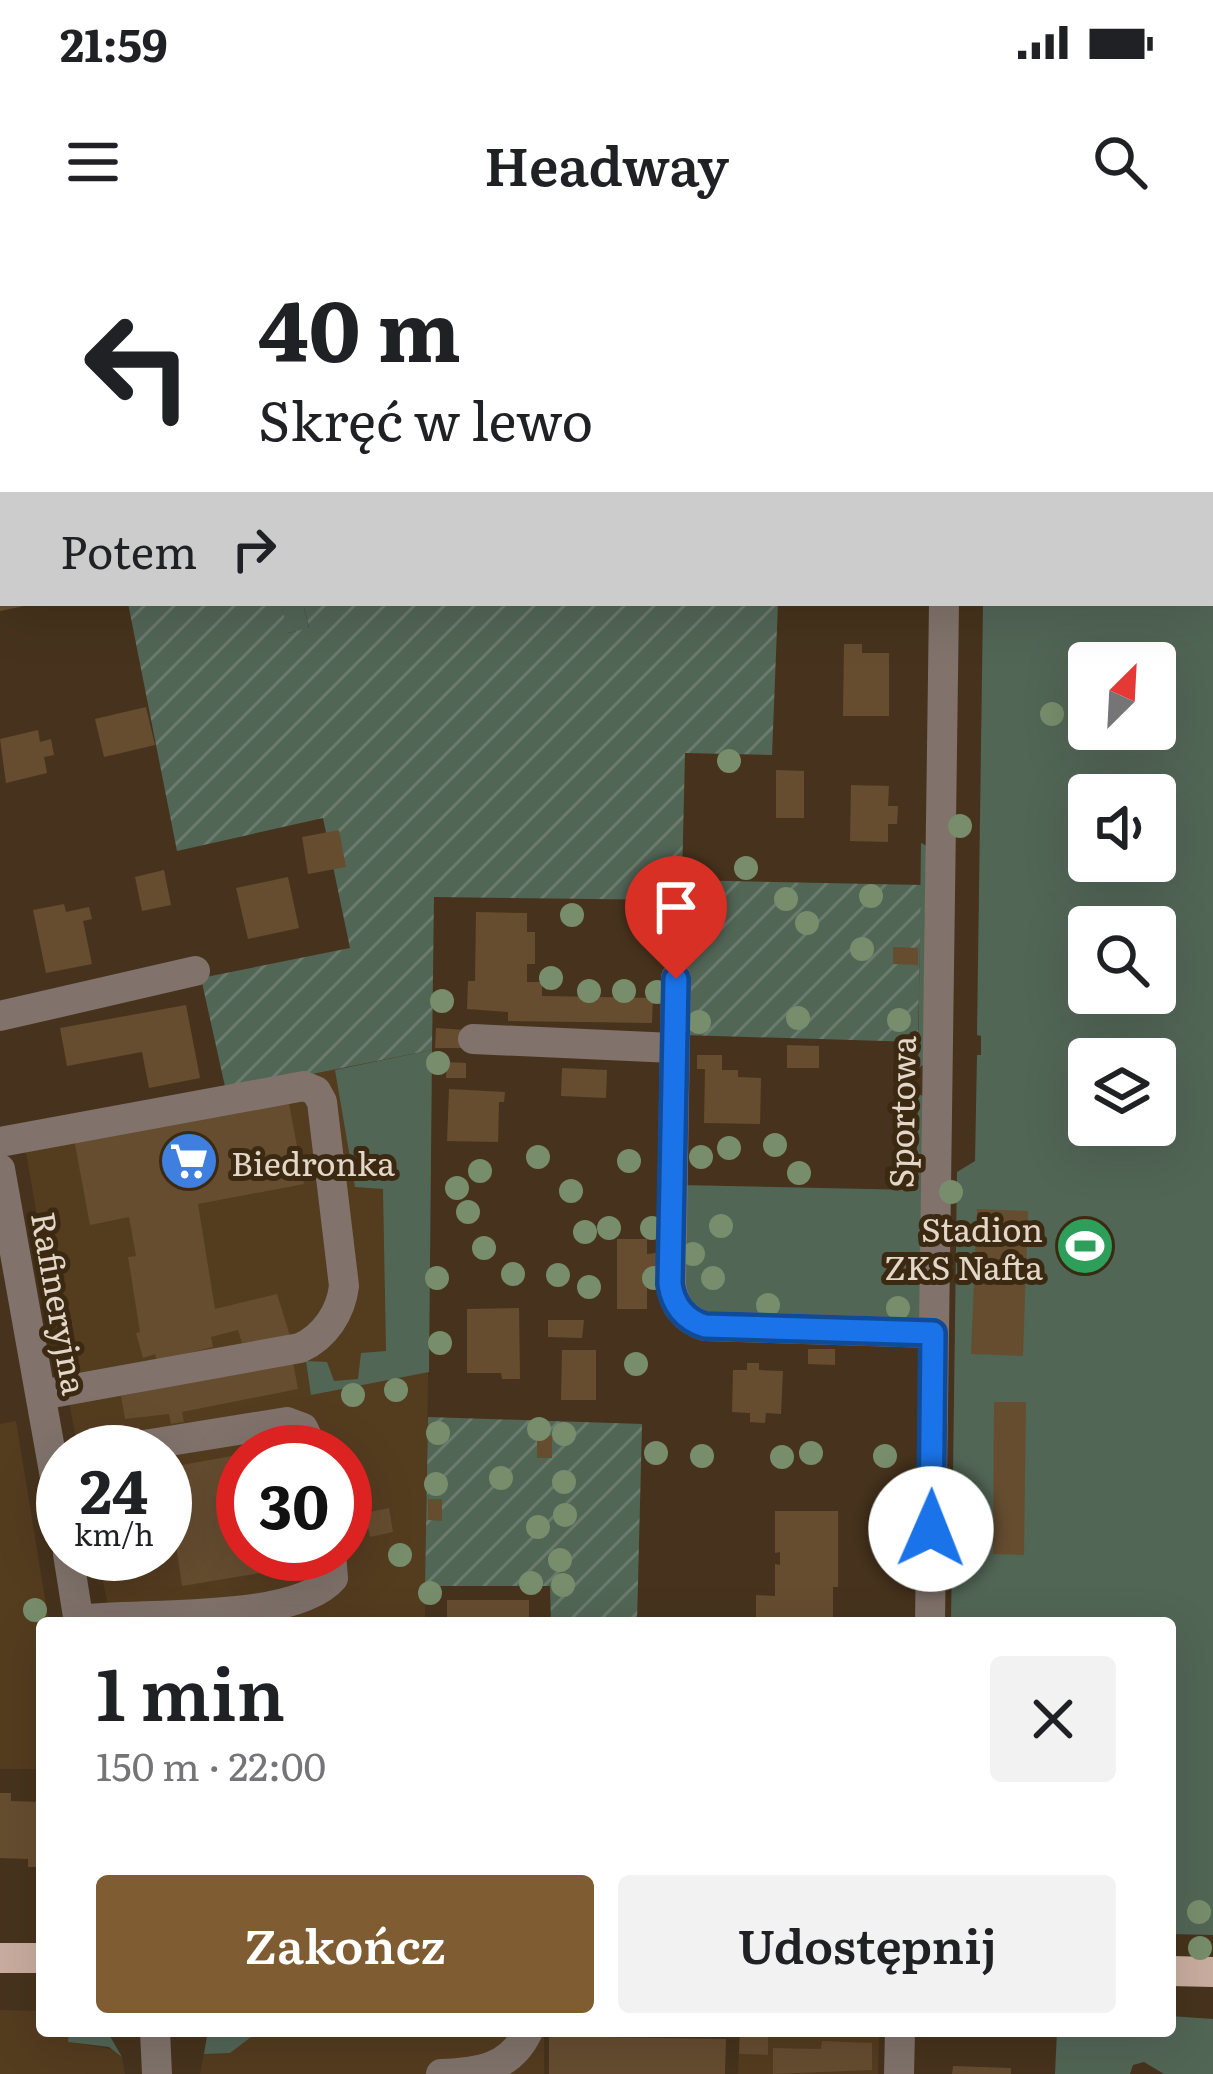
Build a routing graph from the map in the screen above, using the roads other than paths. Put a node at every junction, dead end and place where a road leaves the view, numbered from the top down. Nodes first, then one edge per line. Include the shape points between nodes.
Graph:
1 (944, 606) edge
2 (195, 971) dead end
3 (676, 979) dead end
4 (0, 1016) edge
5 (473, 1040) dead end
6 (673, 1048) junction
7 (0, 1142) edge
8 (0, 1168) edge
9 (933, 1333) junction
10 (41, 1395) junction
11 (49, 1425) edge
12 (72, 1581) edge
13 (331, 1581) edge
14 (78, 1617) edge
15 (106, 1617) edge
16 (930, 1617) edge
17 (0, 1958) edge
18 (36, 1958) edge
19 (1176, 1971) edge
20 (1213, 1972) edge
21 (155, 2037) edge
22 (525, 2037) edge
23 (900, 2037) edge
24 (157, 2074) edge
25 (441, 2074) edge
26 (898, 2074) edge

1 - 9 street, Sportowa
2 - 4 street
3 - 6 street
5 - 6 street
6 - 9 street via 670,1284 683,1313 705,1326
7 - 10 street via 304,1086 322,1102 344,1286 324,1330 300,1348
8 - 10 street, Rafineryjna
9 - 16 street, Sportowa
10 - 11 street, Rafineryjna
12 - 14 street
13 - 15 street via 290,1602
17 - 18 main road
19 - 20 main road
21 - 24 street
22 - 25 street via 491,2069
23 - 26 street

